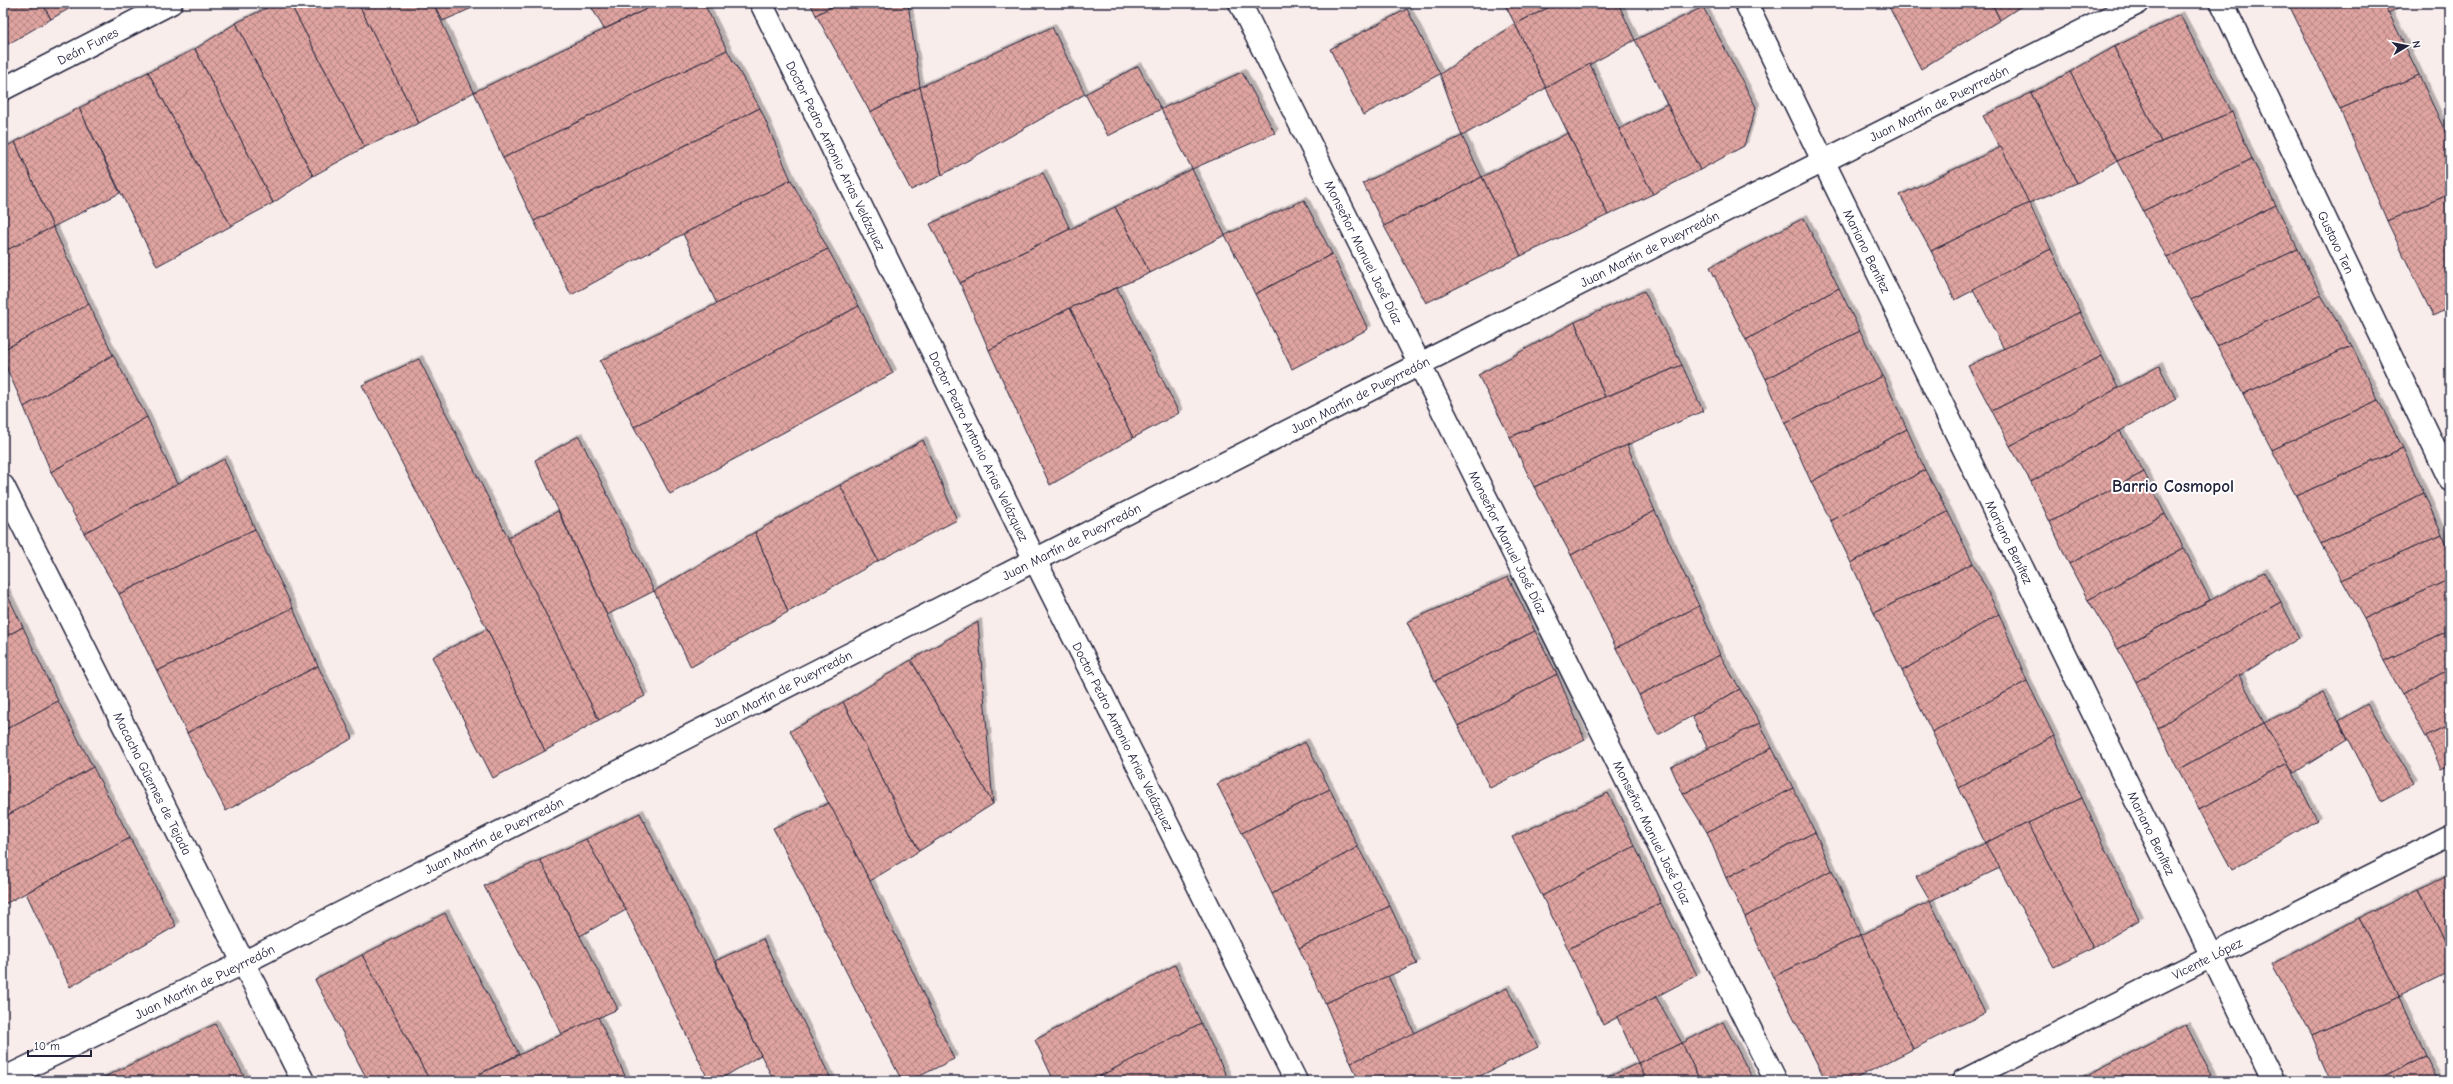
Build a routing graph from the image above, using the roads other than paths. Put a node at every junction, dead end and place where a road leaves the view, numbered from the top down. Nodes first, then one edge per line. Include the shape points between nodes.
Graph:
1 (171, 3) edge
2 (761, 3) edge
3 (1240, 3) edge
4 (1746, 3) edge
5 (2138, 3) edge
6 (2222, 3) edge
7 (3, 89) edge
8 (1825, 162) junction
9 (1420, 364) junction
10 (2450, 480) edge
11 (3, 486) edge
12 (1035, 560) junction
13 (2450, 836) edge
14 (2211, 955) junction
15 (243, 963) junction
16 (3, 1079) edge
17 (303, 1081) edge
18 (1296, 1081) edge
19 (1776, 1081) edge
20 (1963, 1081) edge
21 (2273, 1081) edge

1 - 7 street, Deán Funes
2 - 12 street, Doctor Pedro Antonio Arias Velázquez
3 - 9 street, Monseñor Manuel José Díaz
4 - 8 street, Mariano Benítez
5 - 8 street, Juan Martín de Pueyrredón
6 - 10 street, Gustavo Ten
8 - 9 street, Juan Martín de Pueyrredón
8 - 14 street, Mariano Benítez
9 - 12 street, Juan Martín de Pueyrredón
9 - 19 street, Monseñor Manuel José Díaz
11 - 15 street, Macacha Güemes de Tejada
12 - 15 street, Juan Martín de Pueyrredón
12 - 18 street, Doctor Pedro Antonio Arias Velázquez
13 - 14 street, Vicente López
14 - 20 street, Vicente López
14 - 21 street, Mariano Benítez
15 - 16 street, Juan Martín de Pueyrredón
15 - 17 street, Macacha Güemes de Tejada

